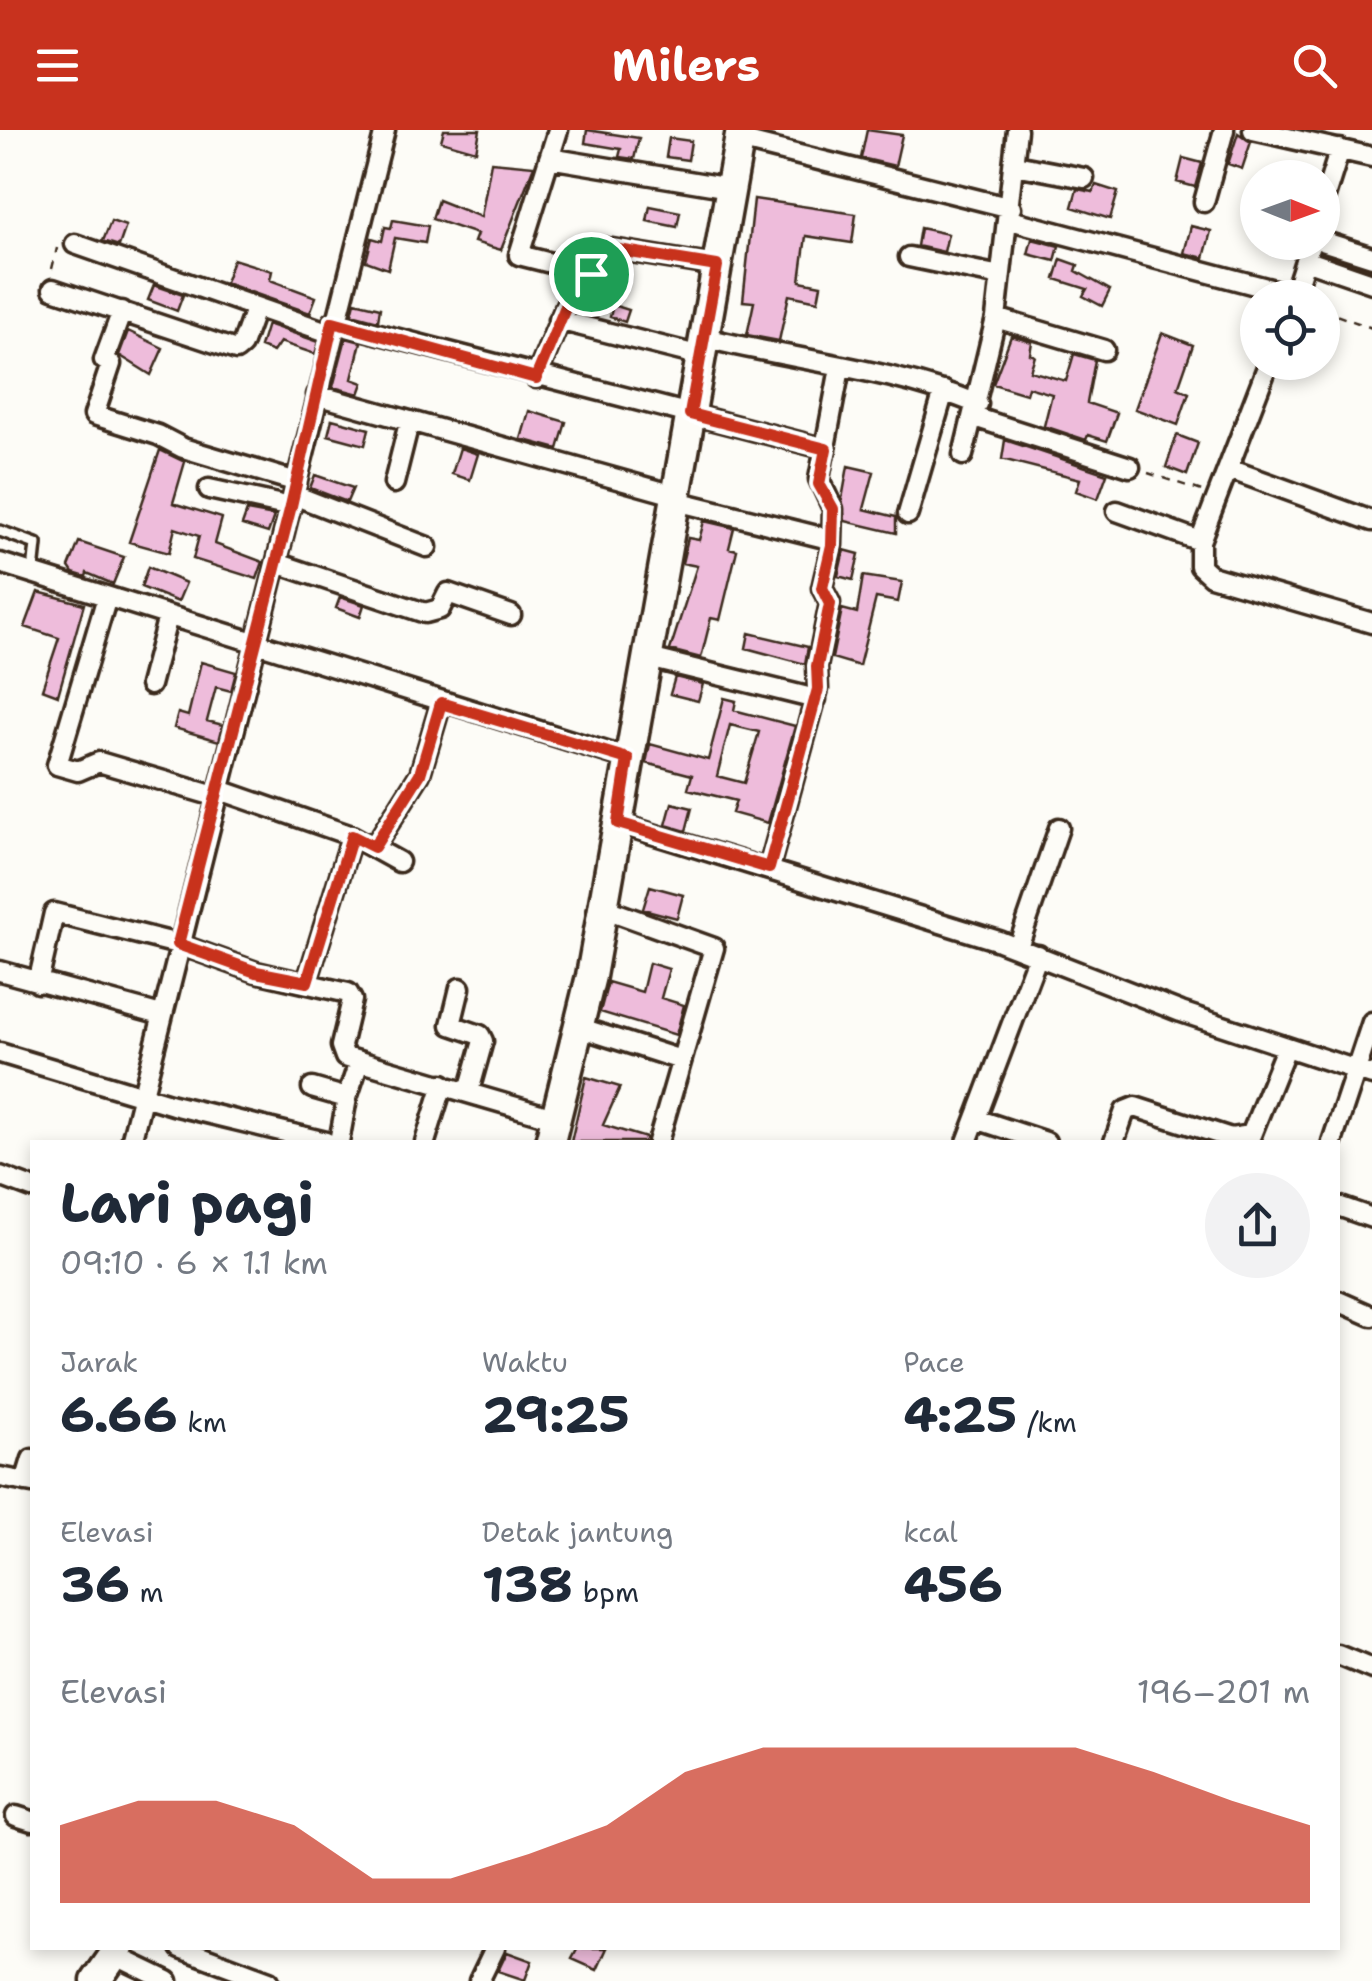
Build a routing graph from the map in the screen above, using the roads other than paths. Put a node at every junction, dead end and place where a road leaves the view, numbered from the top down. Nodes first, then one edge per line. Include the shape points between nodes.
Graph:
1 (385, 130) edge
2 (558, 130) edge
3 (1017, 130) edge
4 (1224, 130) edge
5 (1252, 130) edge
6 (739, 133) edge
7 (1286, 134) edge
8 (1340, 149) junction
9 (1372, 157) edge
10 (549, 158) junction
11 (1337, 160) edge
12 (1014, 165) junction
13 (1084, 178) dead end
14 (730, 188) junction
15 (1204, 202) dead end
16 (1011, 214) junction
17 (76, 244) road end
18 (1340, 247) edge
19 (908, 257) dead end
20 (1372, 257) edge
21 (1325, 260) edge
22 (717, 266) junction
23 (591, 274) junction
24 (1000, 276) junction
25 (1240, 281) edge
26 (1372, 283) edge
27 (53, 289) road end
28 (255, 309) junction
29 (122, 311) junction
30 (996, 318) junction
31 (558, 320) junction
32 (332, 328) junction
33 (703, 347) junction
34 (1104, 350) dead end
35 (840, 368) junction
36 (536, 378) junction
37 (1261, 380) edge
38 (944, 391) junction
39 (317, 395) junction
40 (976, 410) junction
41 (690, 414) junction
42 (409, 423) junction
43 (826, 449) junction
44 (963, 455) dead end
45 (1130, 466) road end
46 (1229, 469) junction
47 (394, 483) dead end
48 (209, 488) dead end
49 (294, 494) junction
50 (677, 498) junction
51 (1116, 511) dead end
52 (908, 514) dead end
53 (1372, 521) edge
54 (0, 531) edge
55 (829, 538) junction
56 (1200, 541) junction
57 (427, 547) dead end
58 (0, 563) edge
59 (277, 563) junction
60 (33, 572) junction
61 (108, 597) junction
62 (512, 615) dead end
63 (168, 616) junction
64 (1372, 623) edge
65 (256, 644) junction
66 (645, 656) junction
67 (150, 685) dead end
68 (816, 700) junction
69 (441, 703) junction
70 (628, 759) junction
71 (219, 794) junction
72 (618, 823) junction
73 (1060, 828) dead end
74 (352, 836) junction
75 (374, 847) junction
76 (399, 862) dead end
77 (769, 868) junction
78 (604, 908) junction
79 (178, 944) junction
80 (1018, 947) junction
81 (1038, 955) junction
82 (0, 971) edge
83 (307, 982) junction
84 (38, 984) junction
85 (460, 988) dead end
86 (161, 1015) junction
87 (1372, 1022) edge
88 (578, 1028) junction
89 (1286, 1048) junction
90 (0, 1053) edge
91 (680, 1060) junction
92 (359, 1062) junction
93 (1364, 1073) edge
94 (443, 1084) junction
95 (312, 1088) dead end
96 (469, 1091) junction
97 (142, 1096) junction
98 (347, 1098) junction
99 (976, 1119) junction
100 (554, 1131) edge
101 (131, 1140) edge
102 (318, 1140) edge
103 (339, 1140) edge
104 (426, 1140) edge
105 (659, 1140) edge
106 (968, 1140) edge
107 (1040, 1140) edge
108 (1115, 1140) edge
109 (1333, 1140) edge
110 (0, 1178) edge
111 (30, 1187) edge
112 (1340, 1207) edge
113 (1372, 1218) edge
114 (1340, 1302) edge
115 (1372, 1316) edge
116 (0, 1477) edge
117 (29, 1483) edge
118 (1340, 1656) edge
119 (1372, 1668) edge
120 (186, 1950) edge
121 (494, 1950) edge
122 (116, 1951) edge
123 (96, 1981) edge
124 (168, 1981) edge
125 (270, 1981) edge
126 (480, 1981) edge

1 - 32 street
2 - 10 street
3 - 12 street
4 - 15 street
5 - 7 street
6 - 14 main road
6 - 16 street
7 - 8 street
8 - 9 street
8 - 11 street
10 - 14 street
10 - 23 street via 517,254
12 - 13 street
12 - 16 street
14 - 22 main road
16 - 24 street
16 - 25 street
17 - 28 street
18 - 20 street
19 - 24 street
21 - 26 street
22 - 23 street via 606,248 596,253
22 - 33 main road
23 - 31 street
24 - 30 street
27 - 29 street
28 - 29 street via 236,350
28 - 32 street
29 - 49 street via 94,415
30 - 34 street
30 - 40 street
31 - 33 street
31 - 36 street
32 - 36 street
32 - 39 street
33 - 35 street
33 - 41 main road
35 - 38 street
35 - 43 street
36 - 41 street
37 - 46 street
38 - 40 street
38 - 52 street
39 - 42 street
39 - 49 street
40 - 44 street
40 - 45 street
41 - 43 street
41 - 50 main road
42 - 47 street
42 - 50 street
43 - 55 street via 819,484 833,509
46 - 53 street
46 - 56 street
48 - 49 street
49 - 57 street
49 - 59 street
50 - 55 street
50 - 66 main road
51 - 56 street
54 - 60 lane via 36,544
55 - 68 street via 822,595 830,604
56 - 64 street via 1200,566 1211,576
58 - 60 street
59 - 62 street via 425,613 440,609 448,593
59 - 65 street
60 - 61 street
61 - 63 street
61 - 71 street via 56,765 78,771 99,762
63 - 65 street
63 - 67 street
65 - 69 street
65 - 71 street
66 - 68 street
66 - 70 main road
68 - 77 street
69 - 70 street
69 - 75 street via 420,774
70 - 72 main road
71 - 74 street
71 - 79 street
72 - 77 street
72 - 78 main road
73 - 80 street
74 - 75 street
74 - 83 street
75 - 76 street
77 - 80 street
78 - 88 main road
78 - 91 street via 714,948
79 - 83 street
79 - 84 street via 54,913
79 - 86 street
80 - 81 street
81 - 89 street
81 - 99 street
82 - 84 street
83 - 92 street via 351,996 341,1053
84 - 86 street
85 - 96 street via 451,1025 483,1042
86 - 97 street
87 - 93 street
88 - 91 street
88 - 100 main road
89 - 93 street
89 - 108 street via 1251,1135 1231,1138 1135,1107 1125,1112
90 - 97 street
91 - 105 street
92 - 94 street
92 - 98 street
93 - 109 street
94 - 96 street
94 - 104 street
95 - 98 street
96 - 100 street
97 - 101 street
97 - 102 street
98 - 103 street
99 - 106 street
99 - 107 street
110 - 111 street
112 - 113 street
114 - 115 street
116 - 117 street
118 - 119 street
120 - 125 street
121 - 126 street
122 - 123 main road
122 - 124 street

